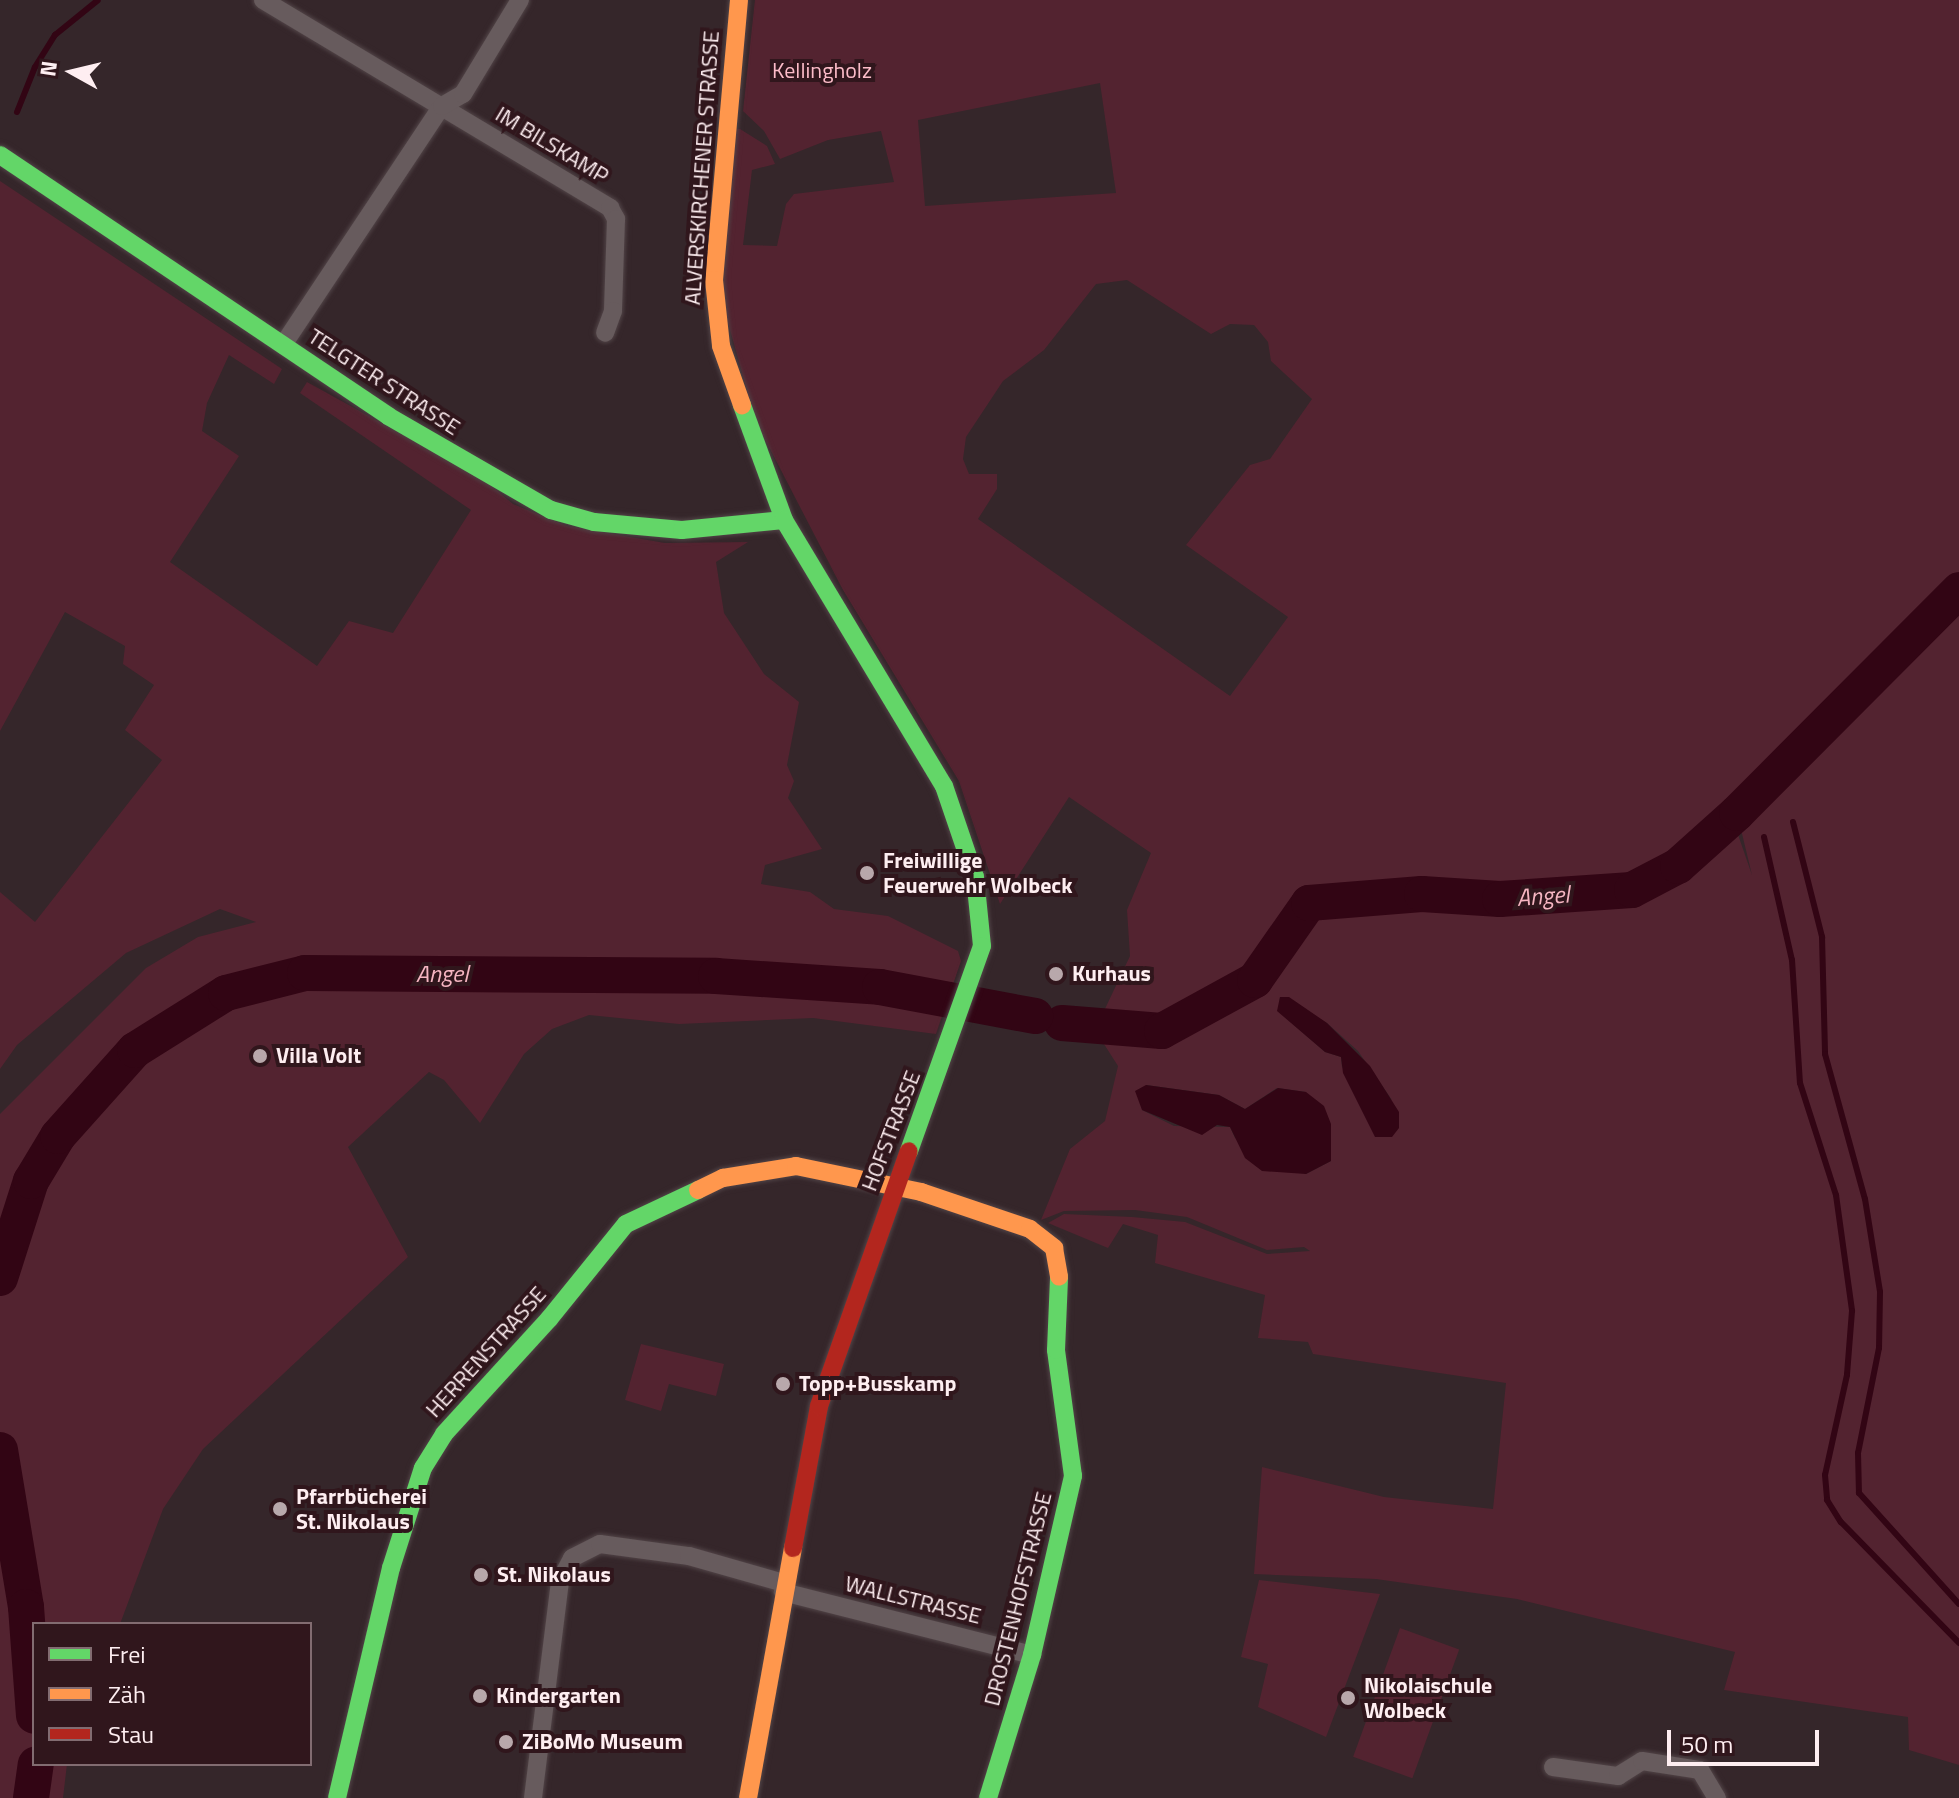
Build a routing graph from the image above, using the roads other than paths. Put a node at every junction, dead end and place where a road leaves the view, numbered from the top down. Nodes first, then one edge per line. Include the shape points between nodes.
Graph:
1 (263, 0) edge
2 (520, 0) edge
3 (739, 0) edge
4 (442, 106) junction
5 (0, 155) edge
6 (605, 333) dead end
7 (283, 345) junction
8 (784, 520) junction
9 (895, 1187) junction
10 (784, 1588) junction
11 (1032, 1655) junction
12 (1553, 1767) dead end
13 (337, 1798) edge
14 (533, 1798) edge
15 (748, 1798) edge
16 (988, 1798) edge
17 (1717, 1798) edge

1 - 4 street, IM BILSKAMP
2 - 4 street via 463,94
3 - 8 street, ALVERSKIRCHENER STRASSE via 717,243 716,324 746,423
4 - 6 street, IM BILSKAMP via 610,208 616,219 613,311
4 - 7 street
5 - 7 street, TELGTER STRASSE
7 - 8 street, TELGTER STRASSE via 388,416 551,510 594,522 682,530
8 - 9 street, HOFSTRASSE via 944,786 979,899 982,946 973,978
9 - 10 street, HOFSTRASSE via 819,1406
9 - 11 street, DROSTENHOFSTRASSE via 1030,1229 1054,1248 1059,1267 1056,1350 1073,1476
9 - 13 street, HERRENSTRASSE via 796,1166 758,1168 723,1178 626,1224 549,1319 444,1434 423,1468 361,1684
10 - 11 street, WALLSTRASSE
10 - 14 street, WALLSTRASSE via 689,1556 600,1544 572,1558 560,1581
10 - 15 street, HOFSTRASSE
11 - 16 street, DROSTENHOFSTRASSE
12 - 17 street via 1618,1776 1642,1761 1700,1770

